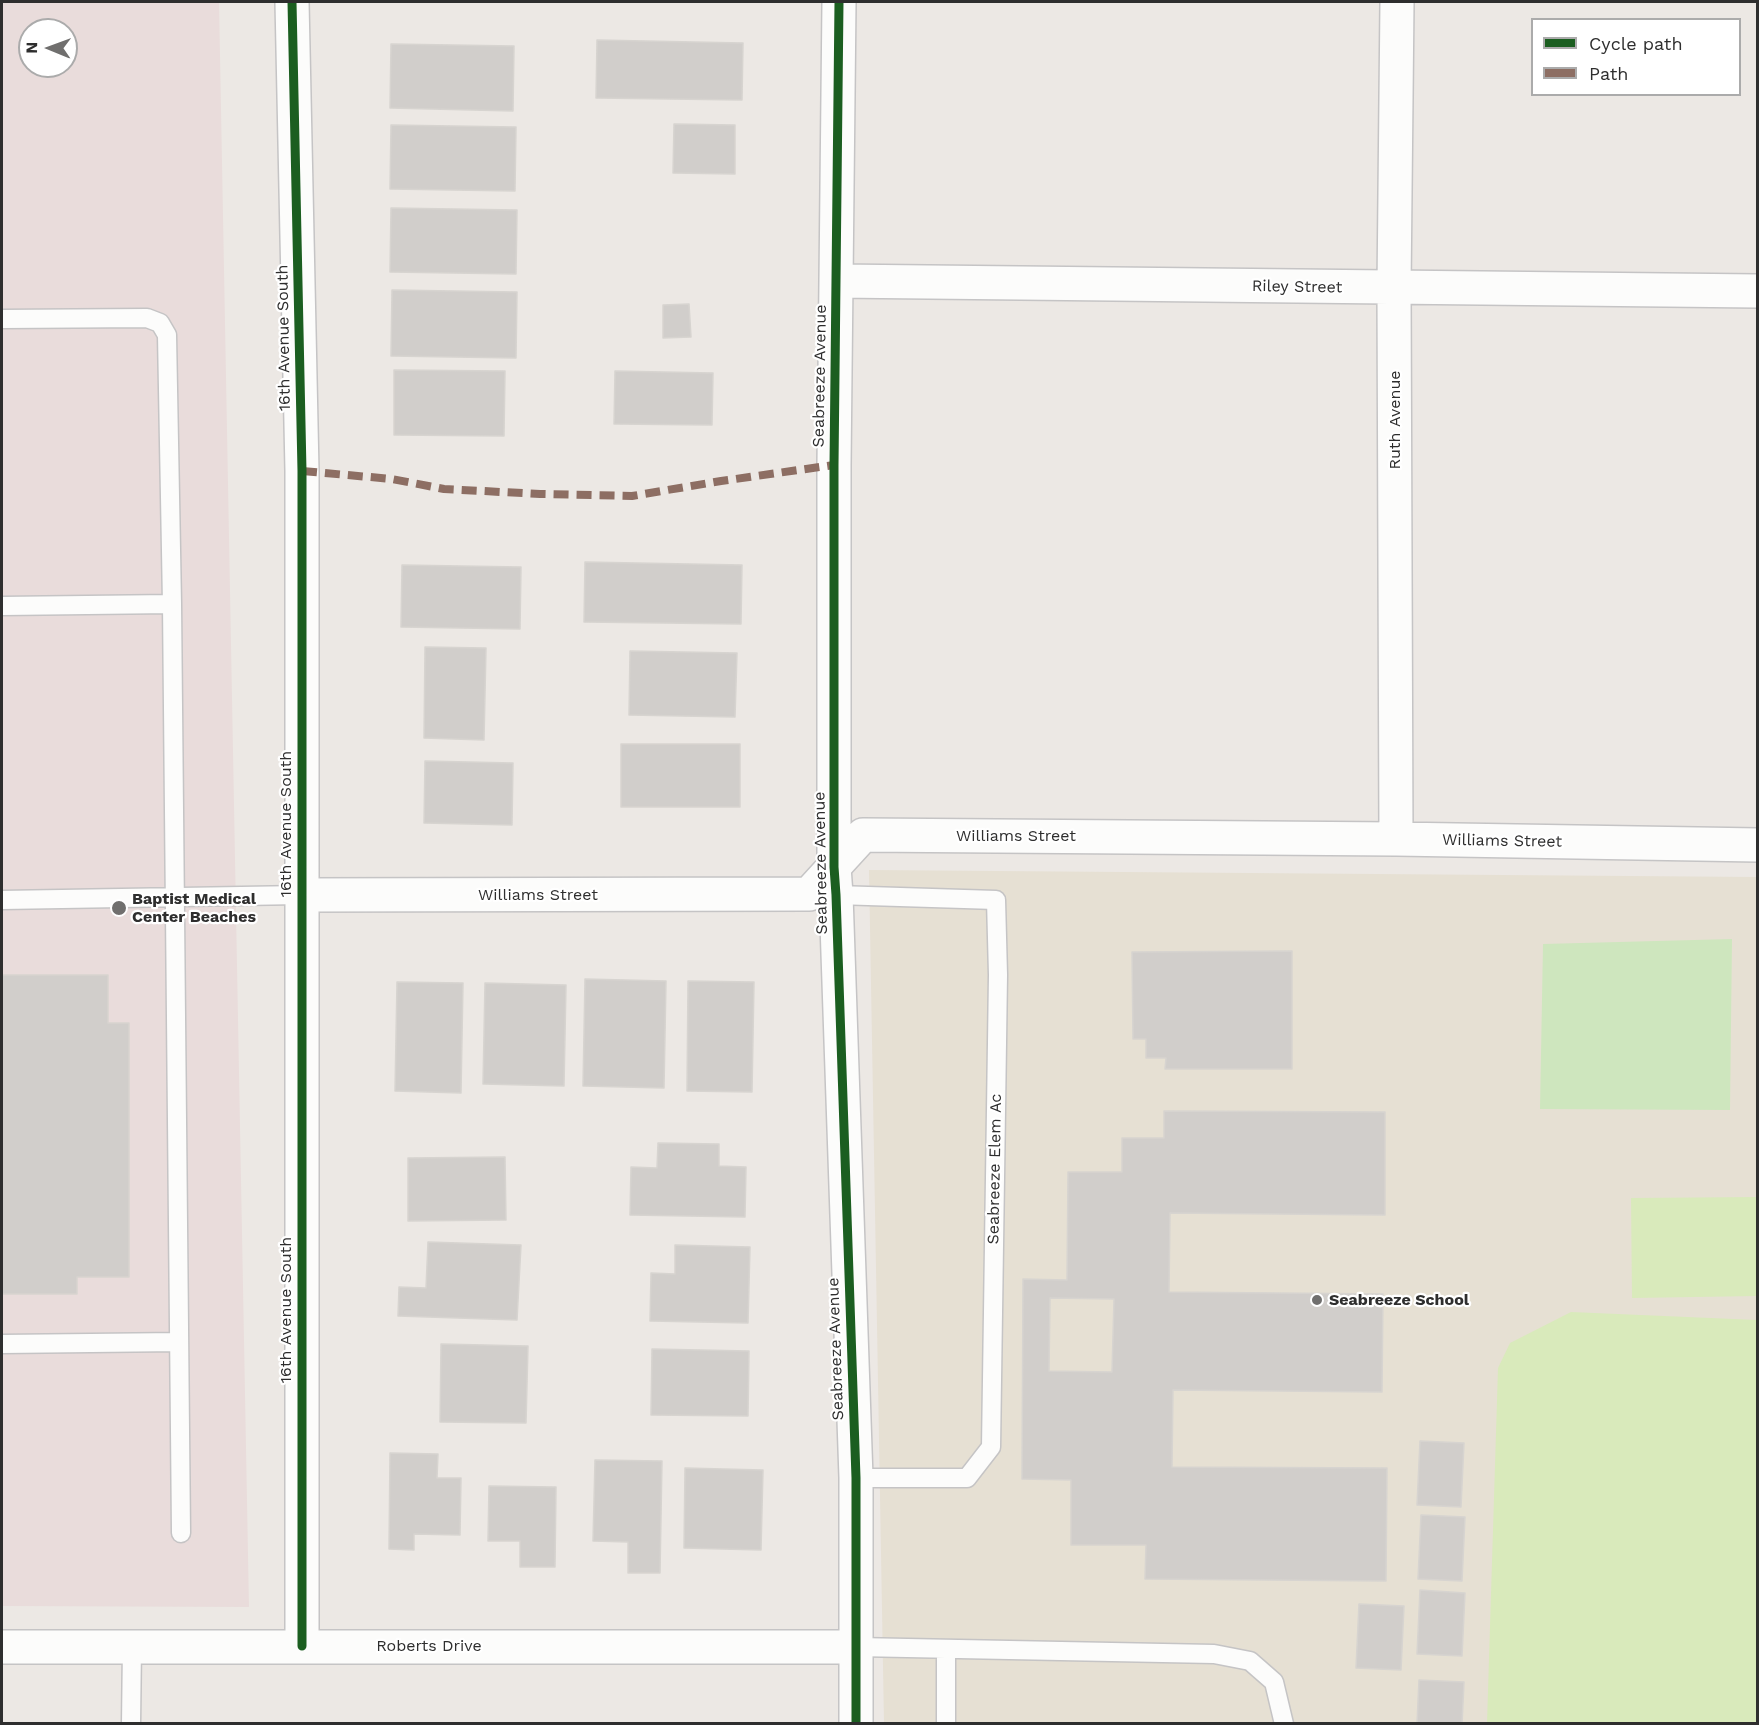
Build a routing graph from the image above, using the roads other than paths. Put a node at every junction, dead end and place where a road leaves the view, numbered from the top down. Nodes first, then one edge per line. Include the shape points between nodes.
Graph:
1 (291, 2) edge
2 (839, 2) edge
3 (1397, 2) edge
4 (836, 281) junction
5 (1394, 288) junction
6 (1758, 291) edge
7 (2, 319) edge
8 (172, 604) junction
9 (2, 606) edge
10 (1396, 840) junction
11 (1758, 845) edge
12 (835, 881) junction
13 (301, 896) junction
14 (175, 897) junction
15 (2, 900) edge
16 (179, 1342) junction
17 (2, 1344) edge
18 (856, 1478) junction
19 (181, 1533) dead end
20 (132, 1646) junction
21 (302, 1646) junction
22 (2, 1647) edge
23 (856, 1647) junction
24 (946, 1649) junction
25 (131, 1724) edge
26 (855, 1724) edge
27 (946, 1724) edge
28 (1284, 1724) edge

1 - 13 street, 16th Avenue South via 302,471
2 - 4 street, Seabreeze Avenue
3 - 5 street, Ruth Avenue
4 - 5 street, Riley Street
4 - 12 street, Seabreeze Avenue
5 - 6 street, Riley Street
5 - 10 street, Ruth Avenue
7 - 8 lane via 147,318 160,323 167,335
8 - 9 lane
8 - 14 lane
10 - 11 street, Williams Street
10 - 12 street, Williams Street via 863,835
12 - 13 street, Williams Street via 809,894
12 - 18 street, Seabreeze Avenue
12 - 18 lane, Seabreeze Elem Ac via 996,900 991,1447 966,1478
13 - 14 lane
13 - 21 street, 16th Avenue South
14 - 15 lane
14 - 16 lane
16 - 17 lane
16 - 19 lane
18 - 23 street, Seabreeze Avenue
20 - 21 street, Roberts Drive
20 - 22 street, Roberts Drive
20 - 25 lane
21 - 23 street, Roberts Drive
23 - 24 lane
23 - 26 street, Seabreeze Avenue
24 - 27 lane
24 - 28 lane via 1214,1654 1250,1661 1275,1682

